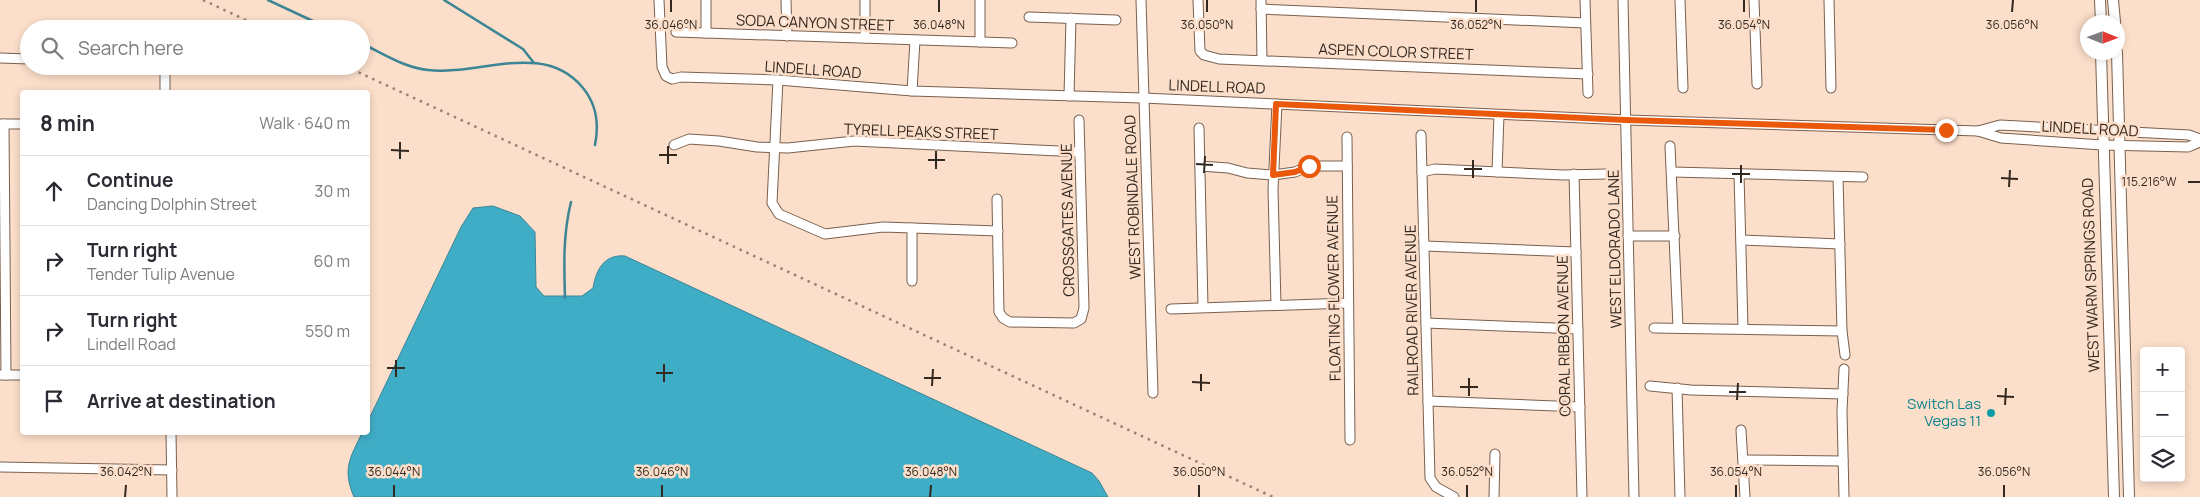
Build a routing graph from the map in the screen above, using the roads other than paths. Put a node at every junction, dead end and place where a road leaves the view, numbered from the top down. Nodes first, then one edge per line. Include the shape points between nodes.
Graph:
1 (659, 0) edge
2 (706, 0) edge
3 (786, 0) edge
4 (864, 0) edge
5 (980, 0) edge
6 (1141, 0) edge
7 (1198, 0) edge
8 (1585, 0) edge
9 (1622, 0) edge
10 (1680, 0) edge
11 (1754, 0) edge
12 (1829, 0) edge
13 (2100, 0) edge
14 (2113, 0) edge
15 (1261, 5) edge
16 (2101, 15) edge
17 (2114, 15) edge
18 (1029, 17) dead end
19 (1071, 18) junction
20 (1116, 20) dead end
21 (1586, 24) junction
22 (676, 32) dead end
23 (706, 33) junction
24 (787, 36) junction
25 (865, 38) junction
26 (915, 40) junction
27 (980, 42) junction
28 (1012, 43) dead end
29 (0, 58) edge
30 (20, 59) edge
31 (1262, 60) junction
32 (2101, 60) edge
33 (2117, 60) edge
34 (1588, 74) junction
35 (165, 75) edge
36 (778, 80) junction
37 (1757, 84) dead end
38 (1683, 88) dead end
39 (1831, 88) dead end
40 (165, 90) edge
41 (912, 91) junction
42 (1588, 93) dead end
43 (1069, 96) junction
44 (1143, 98) junction
45 (1276, 104) junction
46 (1499, 115) junction
47 (1079, 120) dead end
48 (1626, 120) junction
49 (2, 124) edge
50 (20, 124) edge
51 (1199, 128) dead end
52 (2103, 130) junction
53 (1978, 131) junction
54 (2120, 131) junction
55 (1421, 135) dead end
56 (1347, 137) dead end
57 (2200, 140) edge
58 (2102, 144) junction
59 (674, 145) dead end
60 (2119, 145) junction
61 (1670, 146) dead end
62 (774, 148) junction
63 (1080, 152) junction
64 (1200, 166) junction
65 (1347, 166) junction
66 (1422, 172) junction
67 (1497, 172) junction
68 (1672, 172) junction
69 (1574, 174) junction
70 (1606, 174) dead end
71 (1739, 174) junction
72 (1273, 175) junction
73 (1863, 176) dead end
74 (1838, 177) junction
75 (997, 200) dead end
76 (912, 228) junction
77 (998, 232) junction
78 (1628, 236) junction
79 (1675, 236) junction
80 (1741, 240) junction
81 (1840, 244) junction
82 (1425, 246) junction
83 (1576, 252) junction
84 (912, 281) dead end
85 (1348, 303) junction
86 (1276, 304) junction
87 (1203, 307) junction
88 (1171, 309) dead end
89 (1426, 323) junction
90 (1678, 327) junction
91 (1654, 328) dead end
92 (1743, 328) junction
93 (1578, 329) junction
94 (1842, 331) junction
95 (1845, 355) dead end
96 (1844, 369) dead end
97 (3, 375) edge
98 (20, 375) edge
99 (1650, 386) dead end
100 (1678, 388) junction
101 (1153, 393) dead end
102 (1843, 394) junction
103 (1428, 401) junction
104 (1580, 406) junction
105 (1741, 430) dead end
106 (171, 435) edge
107 (1350, 440) dead end
108 (1495, 454) dead end
109 (1743, 460) junction
110 (1843, 461) junction
111 (0, 467) edge
112 (172, 470) junction
113 (172, 497) edge
114 (1454, 497) edge
115 (1494, 497) edge
116 (1582, 497) edge
117 (1634, 497) edge
118 (1680, 497) edge
119 (1745, 497) edge
120 (1844, 497) edge
121 (2114, 497) edge
122 (2129, 497) edge

1 - 36 street, LINDELL ROAD via 662,67 666,76 672,79
2 - 23 street
3 - 24 street
4 - 25 street
5 - 27 street
6 - 44 street, WEST ROBINDALE ROAD
7 - 31 street, ASPEN COLOR STREET via 1199,47 1204,55 1219,59
8 - 21 street
9 - 48 street, WEST ELDORADO LANE
10 - 38 street
11 - 37 street
12 - 39 street
13 - 16 main road
14 - 17 main road
15 - 21 street
15 - 31 street
18 - 19 street
19 - 20 street
19 - 43 street
21 - 34 street
22 - 23 street, SODA CANYON STREET
23 - 24 street, SODA CANYON STREET
24 - 25 street, SODA CANYON STREET
25 - 26 street, SODA CANYON STREET
26 - 27 street, SODA CANYON STREET
26 - 41 street
27 - 28 street, SODA CANYON STREET
29 - 30 street
31 - 34 street, ASPEN COLOR STREET
32 - 52 main road, WEST WARM SPRINGS ROAD
33 - 54 main road, WEST WARM SPRINGS ROAD
34 - 42 street
35 - 40 street
36 - 41 street, LINDELL ROAD
36 - 62 street
41 - 43 street, LINDELL ROAD
43 - 44 street, LINDELL ROAD
44 - 45 street, LINDELL ROAD
44 - 101 street, WEST ROBINDALE ROAD
45 - 46 street, LINDELL ROAD
45 - 72 street
46 - 48 street, LINDELL ROAD
46 - 67 street
47 - 63 street, CROSSGATES AVENUE
48 - 53 street, LINDELL ROAD
48 - 78 street, WEST ELDORADO LANE
49 - 50 street
49 - 97 street
51 - 64 street
52 - 53 street, LINDELL ROAD via 2000,125
52 - 54 street, LINDELL ROAD
52 - 58 main road, WEST WARM SPRINGS ROAD
53 - 58 street, LINDELL ROAD via 2001,138
54 - 57 street, LINDELL ROAD via 2189,135
54 - 60 main road, WEST WARM SPRINGS ROAD
55 - 66 street, RAILROAD RIVER AVENUE
56 - 65 street, FLOATING FLOWER AVENUE
57 - 60 street, LINDELL ROAD via 2188,147
58 - 60 street, LINDELL ROAD
58 - 121 main road, WEST WARM SPRINGS ROAD
59 - 62 street, TYRELL PEAKS STREET via 689,139 704,139
60 - 122 main road, WEST WARM SPRINGS ROAD
61 - 68 street
62 - 63 street, TYRELL PEAKS STREET via 854,141
62 - 76 street via 772,203 778,214 825,234 871,228
63 - 77 street, CROSSGATES AVENUE via 1084,308 1081,319 1074,323 1010,322 1003,318 999,312
64 - 72 street
64 - 87 street
65 - 72 street via 1309,166
65 - 85 street, FLOATING FLOWER AVENUE
66 - 67 street via 1436,169
66 - 82 street, RAILROAD RIVER AVENUE
67 - 69 street
68 - 71 street
68 - 79 street
69 - 70 street
69 - 83 street, CORAL RIBBON AVENUE
71 - 74 street
71 - 80 street
72 - 86 street
73 - 74 street
74 - 81 street
75 - 77 street
76 - 77 street
76 - 84 street
78 - 79 street
78 - 117 street, WEST ELDORADO LANE
79 - 90 street
80 - 81 street
80 - 92 street
81 - 94 street
82 - 83 street
82 - 89 street, RAILROAD RIVER AVENUE
83 - 93 street, CORAL RIBBON AVENUE
85 - 86 street
85 - 107 street, FLOATING FLOWER AVENUE
86 - 87 street
87 - 88 street
89 - 93 street
89 - 103 street, RAILROAD RIVER AVENUE
90 - 91 street
90 - 92 street
92 - 94 street
93 - 104 street, CORAL RIBBON AVENUE
94 - 95 street
96 - 102 street
97 - 98 street
99 - 100 street
100 - 102 street
100 - 118 street
102 - 110 street
103 - 104 street
103 - 114 street, RAILROAD RIVER AVENUE via 1430,478 1432,484
104 - 116 street, CORAL RIBBON AVENUE
105 - 109 street
106 - 112 street
108 - 115 street
109 - 110 street
109 - 119 street
110 - 120 street
111 - 112 street
112 - 113 street

